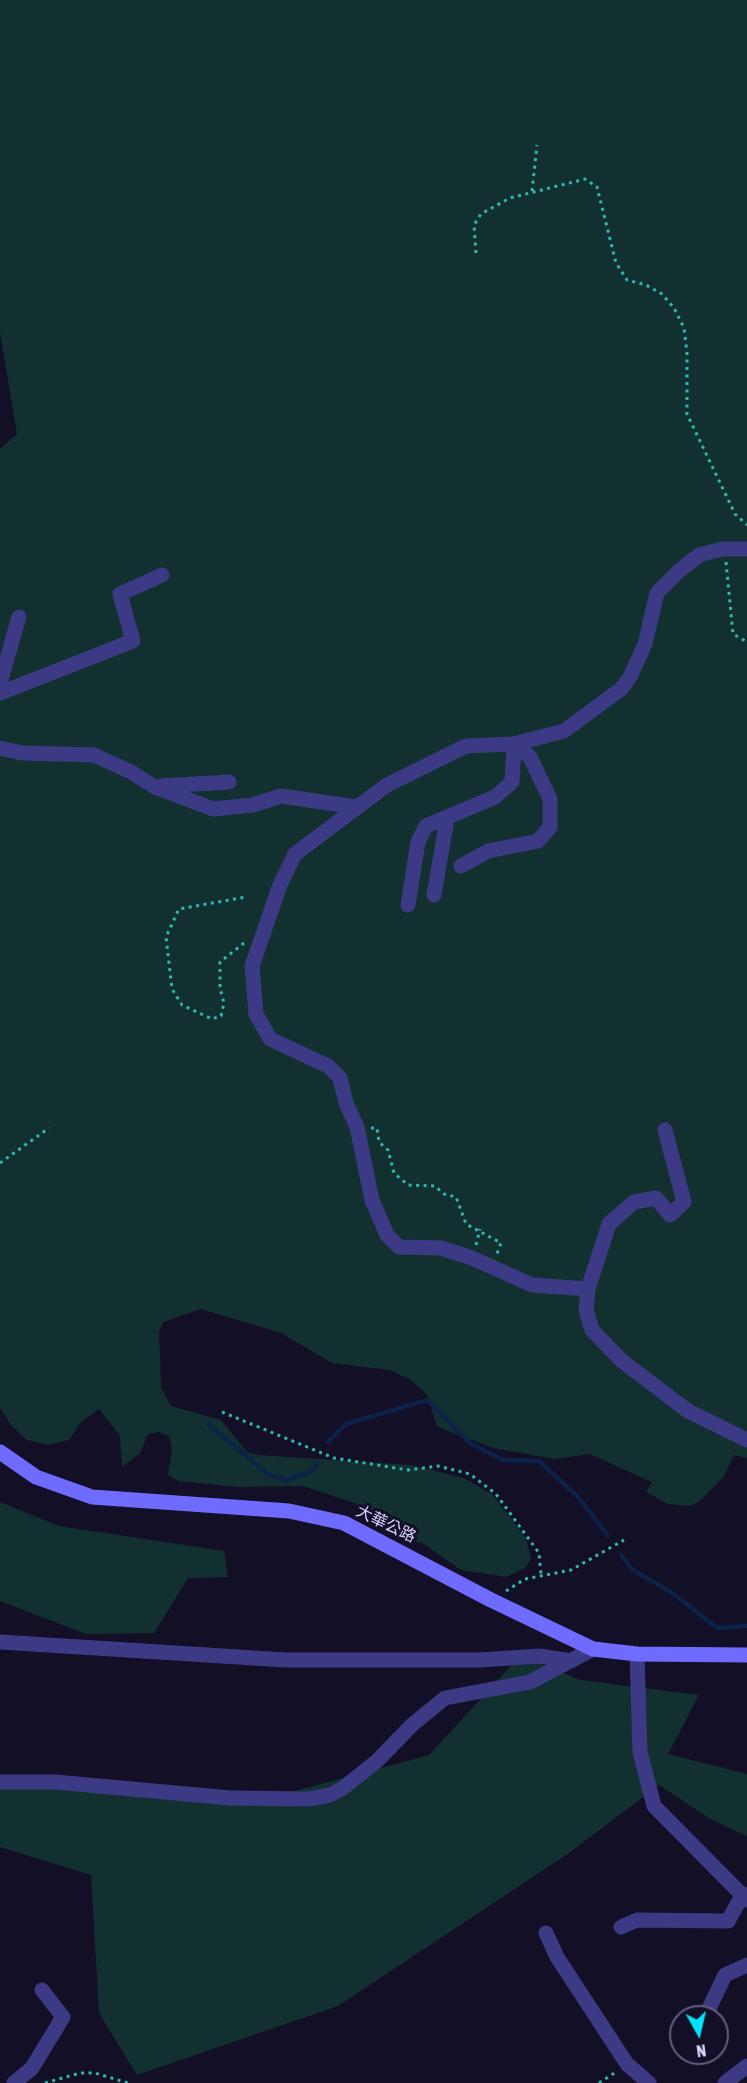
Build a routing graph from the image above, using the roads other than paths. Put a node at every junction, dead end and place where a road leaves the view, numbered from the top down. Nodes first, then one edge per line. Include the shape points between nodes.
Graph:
1 (747, 549) edge
2 (162, 575) dead end
3 (19, 617) dead end
4 (0, 683) edge
5 (0, 693) edge
6 (514, 744) junction
7 (0, 748) edge
8 (229, 782) dead end
9 (155, 787) junction
10 (356, 807) junction
11 (447, 819) junction
12 (461, 867) dead end
13 (434, 895) dead end
14 (408, 905) dead end
15 (665, 1130) dead end
16 (588, 1289) junction
17 (747, 1440) edge
18 (0, 1452) edge
19 (0, 1642) edge
20 (593, 1649) junction
21 (638, 1654) junction
22 (747, 1655) edge
23 (571, 1660) junction
24 (0, 1782) edge
25 (745, 1897) edge
26 (621, 1927) dead end
27 (546, 1933) dead end
28 (747, 1965) edge
29 (42, 1990) dead end
30 (711, 2005) edge
31 (747, 2066) edge
32 (14, 2083) edge
33 (649, 2083) edge
34 (725, 2083) edge

1 - 6 street via 699,555 680,570 657,593 645,644 621,689 564,730
2 - 5 street via 120,594 133,641
3 - 4 street
6 - 10 street via 466,747 387,785
6 - 11 street via 512,782 495,797
6 - 12 street via 530,757 550,799 550,827 538,841 488,851
7 - 9 street via 22,753 94,755
8 - 9 street
9 - 10 street via 213,808 252,805 281,796
10 - 16 street via 295,854 280,885 252,966 256,1014 270,1039 328,1066 340,1078 357,1127 372,1200 387,1235 399,1247 441,1248 532,1285
11 - 13 street
11 - 14 street via 426,826 418,842
15 - 16 street via 684,1202 670,1215 656,1198 634,1202 609,1224
16 - 17 street via 586,1310 592,1330 622,1361 688,1411
18 - 20 main road, 大華公路 via 36,1477 92,1497 289,1511 344,1523
19 - 23 street via 286,1660 480,1660 539,1656
20 - 21 main road, 大華公路
20 - 23 street
21 - 22 main road, 大華公路
21 - 25 street via 640,1752 654,1806
23 - 24 street via 530,1682 445,1698 377,1761 330,1794 308,1798 230,1798 55,1782
25 - 26 street via 728,1921 637,1920
27 - 33 street via 557,1957 627,2064
28 - 30 street via 725,1975
29 - 32 street via 63,2017 32,2068
31 - 34 street

